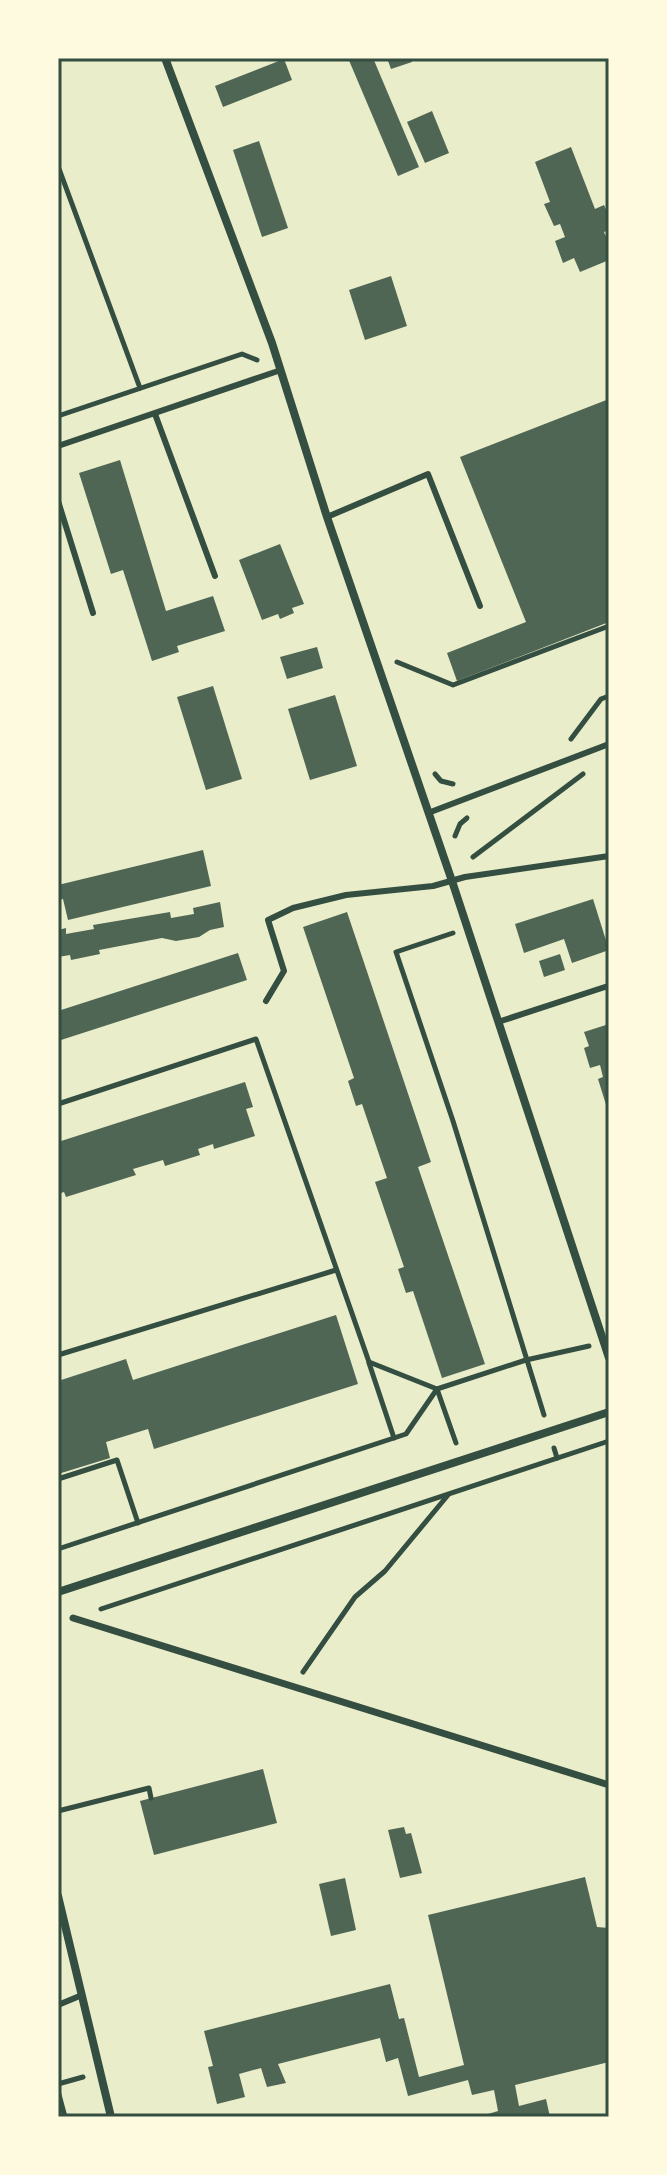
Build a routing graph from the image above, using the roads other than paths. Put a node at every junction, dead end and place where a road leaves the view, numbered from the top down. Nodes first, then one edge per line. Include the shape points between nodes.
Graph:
1 (165, 58) edge
2 (281, 370) junction
3 (155, 414) junction
4 (58, 446) edge
5 (58, 501) edge
6 (327, 517) junction
7 (215, 576) dead end
8 (480, 606) dead end
9 (93, 613) dead end
10 (609, 744) edge
11 (428, 813) junction
12 (609, 856) edge
13 (452, 881) junction
14 (608, 986) edge
15 (266, 1001) dead end
16 (498, 1022) junction
17 (609, 1358) edge
18 (609, 1412) edge
19 (58, 1592) edge
20 (73, 1618) road end
21 (609, 1785) edge
22 (58, 1896) edge
23 (82, 1995) junction
24 (58, 2005) edge
25 (111, 2117) edge

1 - 2 street
2 - 3 lane
2 - 6 street
3 - 4 lane
3 - 7 lane
5 - 9 lane
6 - 8 lane via 428,474
6 - 11 street
10 - 11 lane
11 - 13 street
12 - 13 lane
13 - 15 lane via 346,895 268,920 284,971
13 - 16 street
14 - 16 lane
16 - 17 street
18 - 19 street
20 - 21 street
22 - 23 street
23 - 24 lane
23 - 25 street

